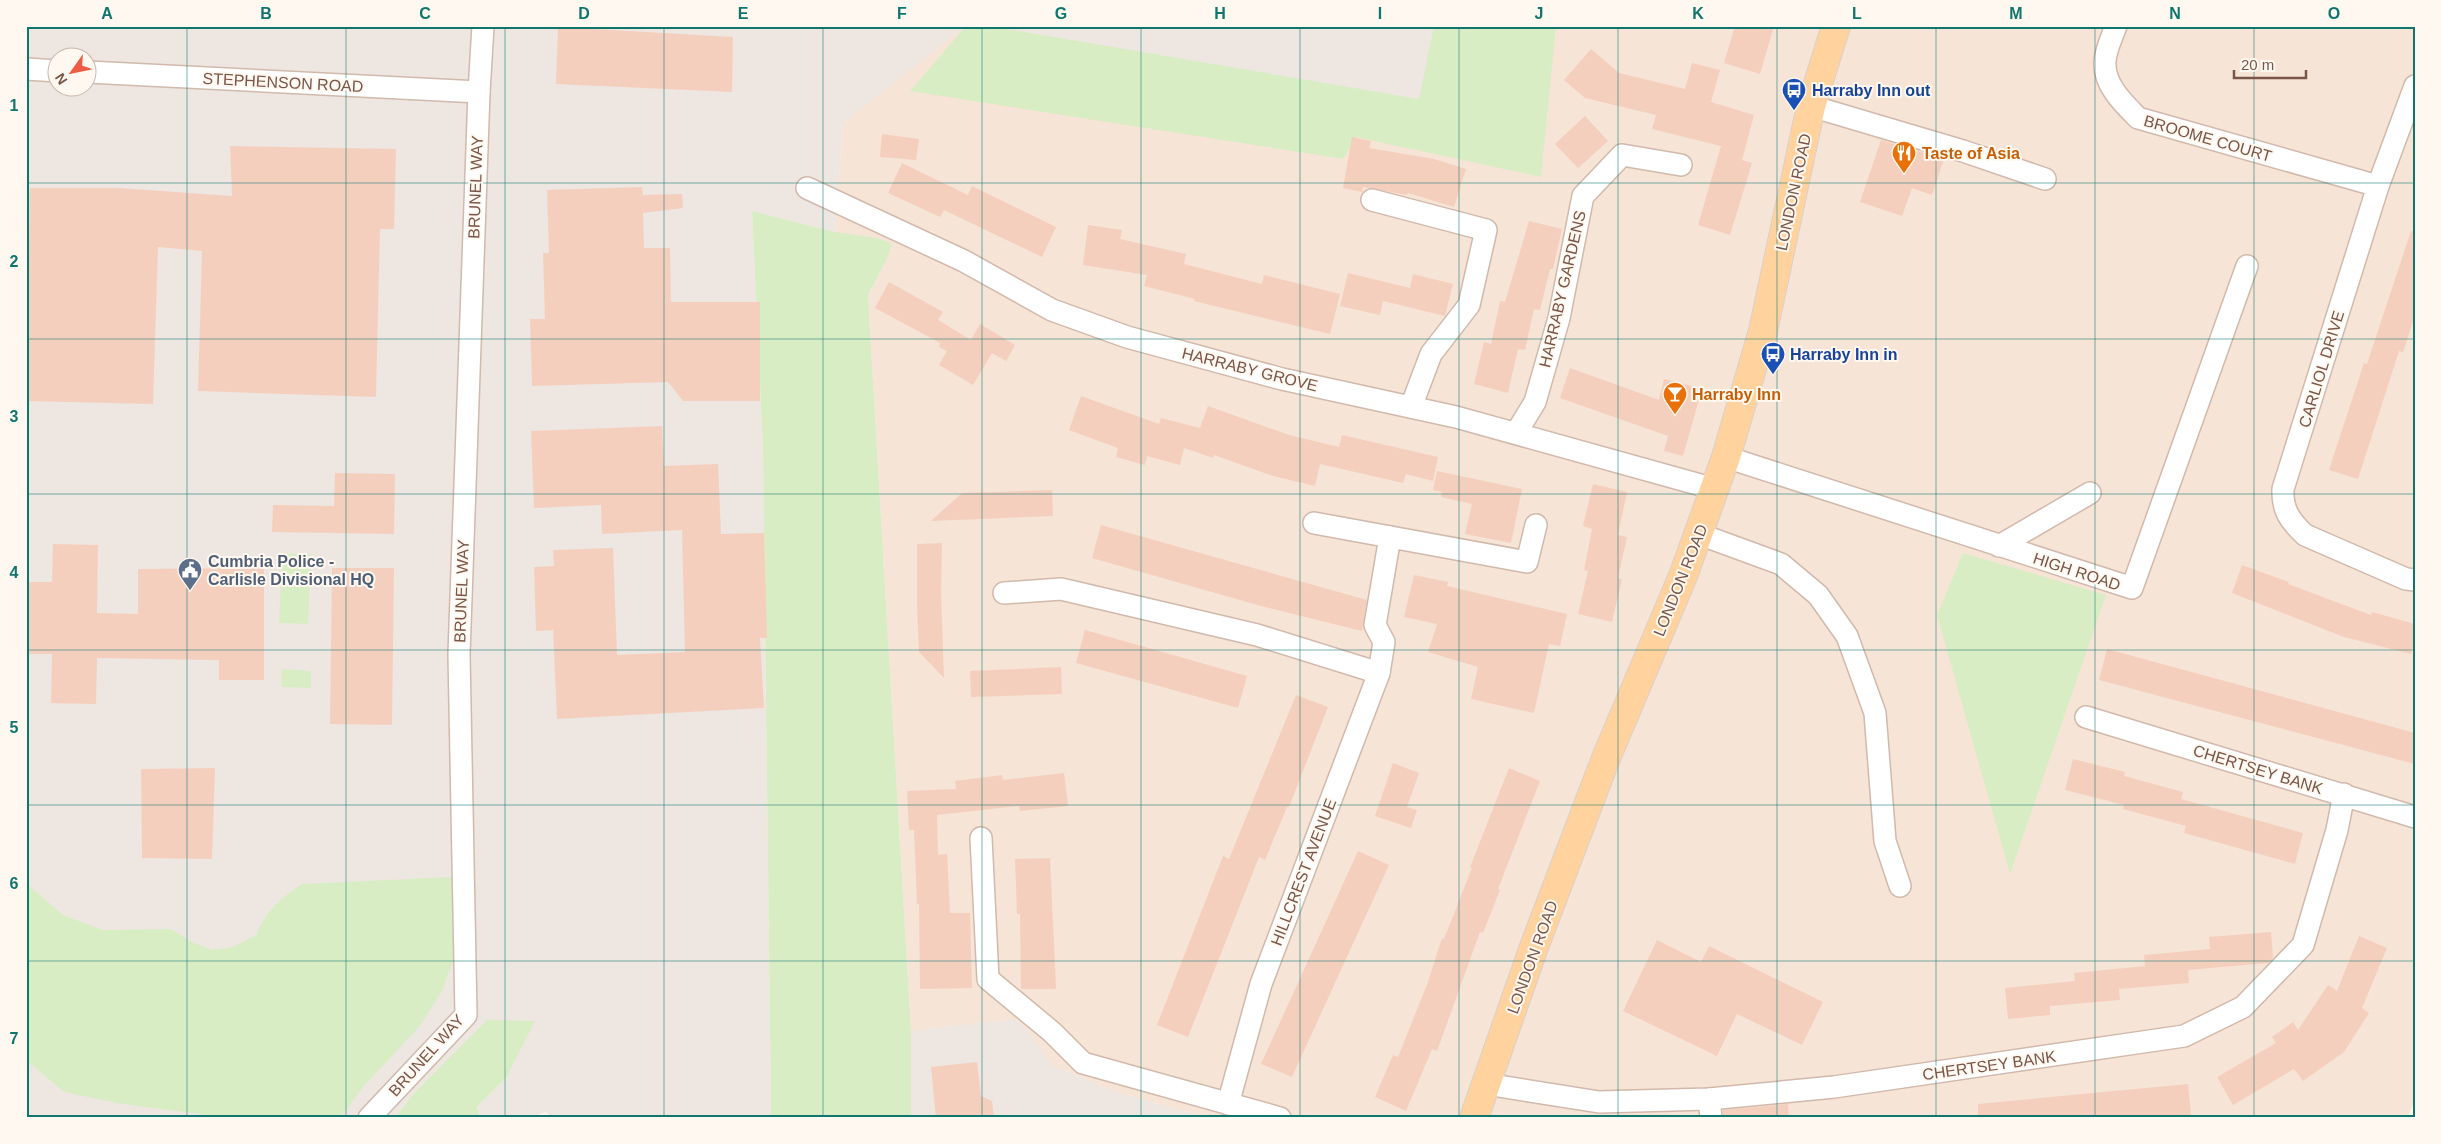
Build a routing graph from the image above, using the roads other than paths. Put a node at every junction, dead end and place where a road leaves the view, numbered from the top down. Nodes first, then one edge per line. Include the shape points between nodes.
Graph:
1 (483, 26) edge
2 (1836, 26) edge
3 (2116, 26) edge
4 (26, 69) edge
5 (48, 70) edge
6 (98, 73) edge
7 (2415, 86) edge
8 (479, 92) junction
9 (1811, 106) junction
10 (1681, 165) dead end
11 (2045, 179) dead end
12 (2378, 186) junction
13 (808, 188) dead end
14 (1372, 200) dead end
15 (2247, 266) dead end
16 (1411, 407) junction
17 (1516, 433) junction
18 (1726, 457) junction
19 (1714, 489) junction
20 (2090, 493) dead end
21 (1314, 523) dead end
22 (1536, 525) dead end
23 (1699, 534) junction
24 (1390, 537) junction
25 (1999, 546) junction
26 (2415, 580) edge
27 (1004, 593) dead end
28 (1379, 673) junction
29 (2086, 717) dead end
30 (2344, 794) junction
31 (2415, 817) edge
32 (981, 838) dead end
33 (1900, 886) dead end
34 (1486, 1084) junction
35 (1228, 1104) junction
36 (1710, 1108) edge
37 (369, 1118) edge
38 (1280, 1118) edge
39 (1474, 1118) edge

1 - 8 street, BRUNEL WAY
2 - 9 main road, LONDON ROAD
3 - 12 street, BROOME COURT via 2105,61 2106,76 2120,100 2138,118
4 - 5 street
6 - 8 street, STEPHENSON ROAD
7 - 12 street, CARLIOL DRIVE
8 - 37 street, BRUNEL WAY via 459,654 466,1015
9 - 11 street
9 - 18 main road, LONDON ROAD via 1763,331
10 - 17 street, HARRABY GARDENS via 1622,155 1583,196 1559,318 1538,394
12 - 26 street, CARLIOL DRIVE via 2283,489 2283,504 2305,535
13 - 16 street, HARRABY GROVE via 964,261 1052,310 1127,336 1282,378
14 - 16 street via 1486,230 1469,305 1431,354
15 - 25 street, HIGH ROAD via 2132,588
16 - 17 street, HARRABY GROVE
17 - 19 street, HARRABY GROVE
18 - 19 main road, LONDON ROAD
18 - 25 street, HIGH ROAD
19 - 23 main road, LONDON ROAD
20 - 25 street
21 - 24 street
22 - 24 street via 1527,562
23 - 33 street via 1781,564 1818,595 1847,636 1875,713 1885,841
23 - 34 main road, LONDON ROAD via 1606,758
24 - 28 street, HILLCREST AVENUE via 1375,625 1384,642
27 - 28 street via 1061,589 1256,635
28 - 35 street, HILLCREST AVENUE via 1260,984
29 - 30 street, CHERTSEY BANK
30 - 31 street, CHERTSEY BANK
30 - 36 street, CHERTSEY BANK via 2337,830 2303,944 2243,1008 2208,1026 2184,1036
32 - 35 street via 988,979 1052,1032 1083,1064
34 - 36 street, CHERTSEY BANK via 1598,1102
34 - 39 main road, LONDON ROAD
35 - 38 street

